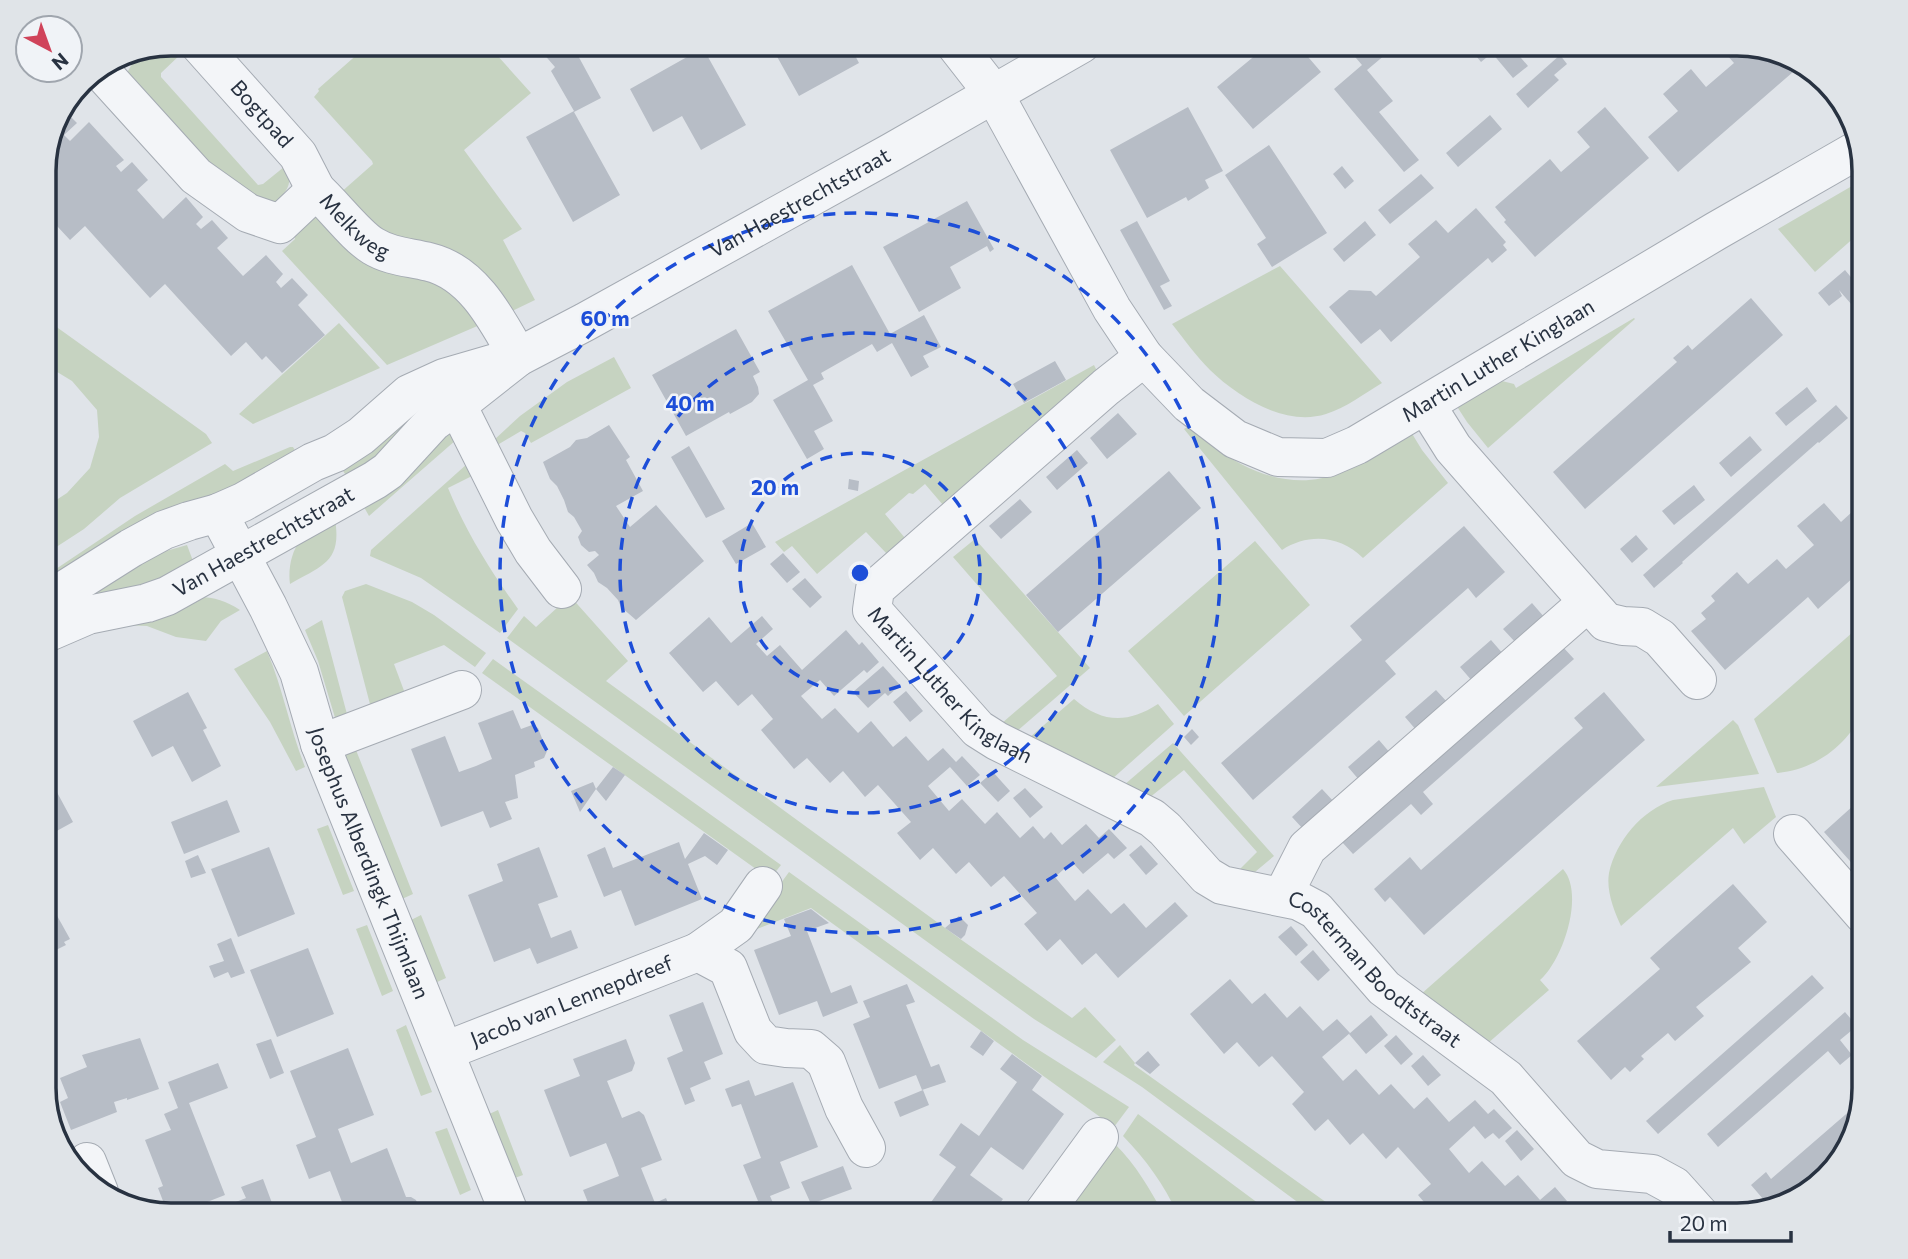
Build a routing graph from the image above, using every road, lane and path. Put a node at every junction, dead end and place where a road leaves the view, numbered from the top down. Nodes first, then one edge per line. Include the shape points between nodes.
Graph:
1 (210, 56) edge
2 (964, 56) edge
3 (1060, 56) edge
4 (107, 75) edge
5 (994, 94) junction
6 (1850, 153) edge
7 (316, 190) junction
8 (518, 357) junction
9 (1144, 357) junction
10 (451, 392) junction
11 (1426, 405) junction
12 (218, 513) junction
13 (241, 556) junction
14 (562, 589) dead end
15 (56, 595) edge
16 (1588, 602) junction
17 (56, 629) edge
18 (1697, 680) dead end
19 (461, 690) dead end
20 (320, 744) junction
21 (1793, 834) dead end
22 (763, 886) dead end
23 (1282, 897) junction
24 (1852, 901) edge
25 (698, 952) junction
26 (445, 1051) junction
27 (1099, 1137) dead end
28 (866, 1148) dead end
29 (505, 1203) edge
30 (1051, 1203) edge
31 (1689, 1203) edge

1 - 7 street, Bogtpad via 298,155
2 - 5 street, Martin Luther Kinglaan
3 - 5 street, Van Haestrechtstraat
4 - 7 street, Melkweg via 196,176 248,214 280,224
5 - 8 street, Van Haestrechtstraat
5 - 9 street, Martin Luther Kinglaan via 1112,309
6 - 11 street, Martin Luther Kinglaan
7 - 8 street, Melkweg via 370,244 387,254 445,267 465,280
8 - 10 street, Van Haestrechtstraat
9 - 11 street, Martin Luther Kinglaan via 1211,422 1235,439 1278,457 1327,457
9 - 23 street, Martin Luther Kinglaan via 875,589 872,610 978,729 1152,818 1207,876 1222,885
10 - 12 street, Van Haestrechtstraat via 409,394 335,453
10 - 13 street, Van Haestrechtstraat via 433,422 388,471
10 - 14 street via 514,519
11 - 16 street via 1453,448
12 - 13 street, Josephus Alberdingk Thijmlaan
12 - 15 street, Van Haestrechtstraat via 164,530
13 - 17 street, Van Haestrechtstraat via 167,596 88,615
13 - 20 street, Josephus Alberdingk Thijmlaan via 299,671
16 - 18 street via 1606,622 1642,626 1660,638
16 - 23 street, Costerman Boodtstraat via 1307,848
19 - 20 street
20 - 26 street, Josephus Alberdingk Thijmlaan
21 - 24 street
22 - 25 street, Jacob van Lennepdreef via 736,925
23 - 31 street, Costerman Boodtstraat via 1316,911 1384,988 1506,1078 1577,1158 1597,1169 1651,1174 1674,1186
25 - 26 street, Jacob van Lennepdreef
25 - 28 street, Jacob van Lennepdreef via 728,968 753,1031 766,1045 811,1049 826,1062
26 - 29 street, Josephus Alberdingk Thijmlaan
27 - 30 street

